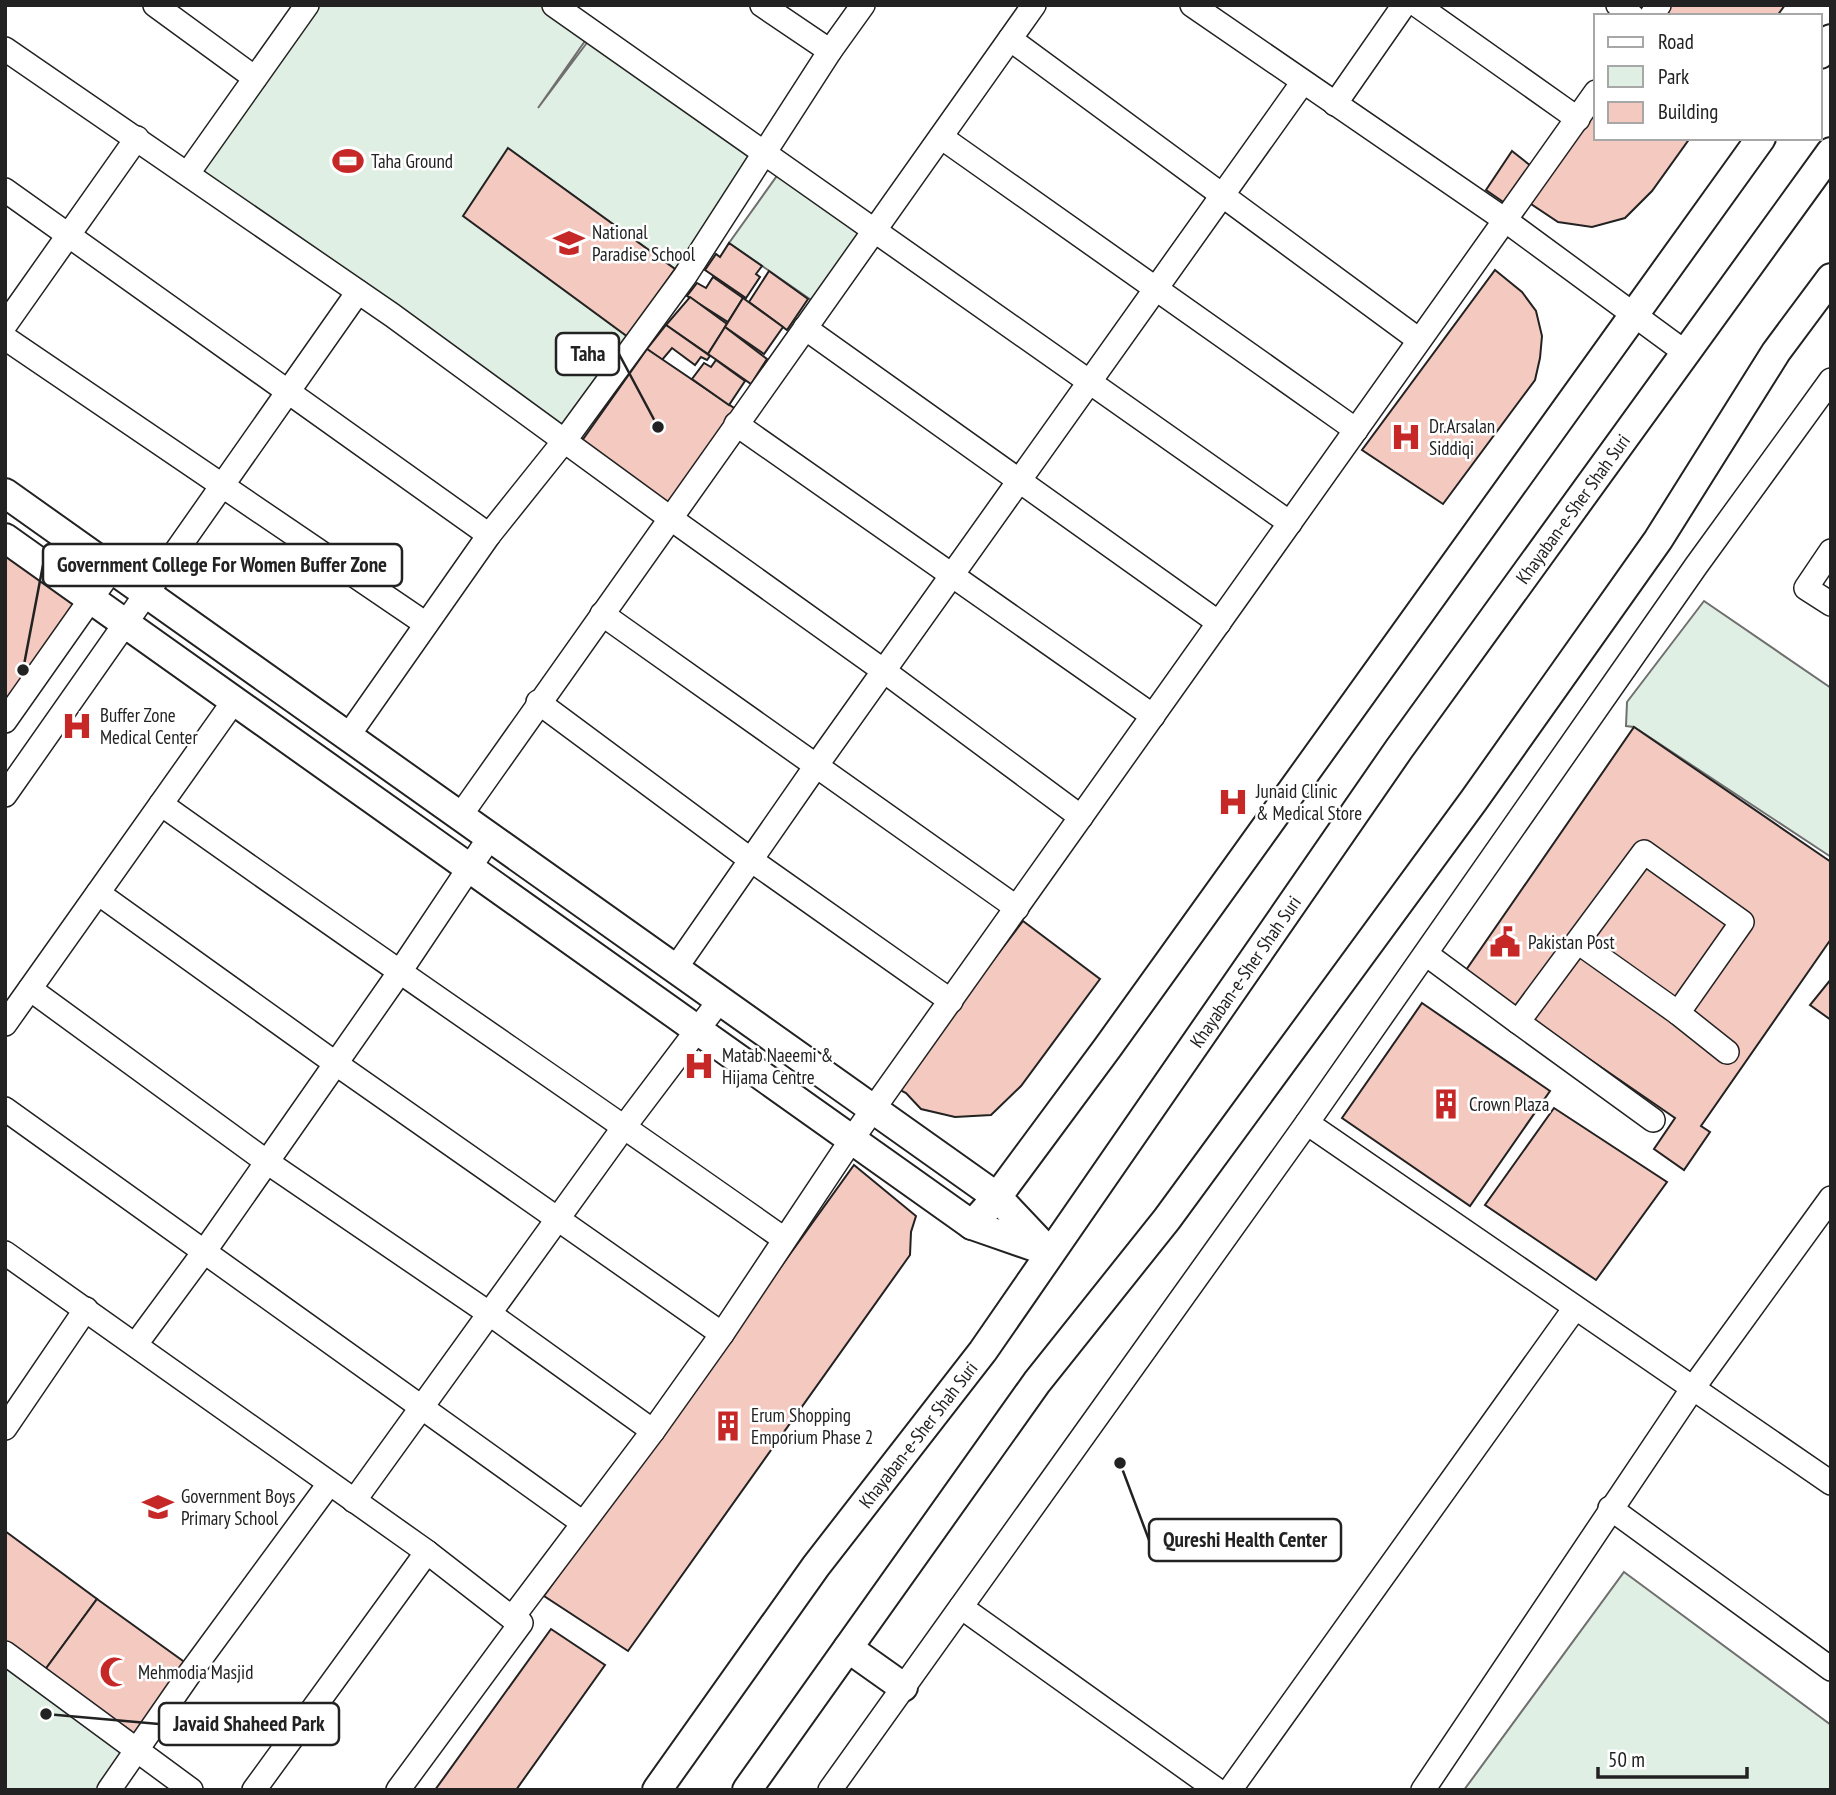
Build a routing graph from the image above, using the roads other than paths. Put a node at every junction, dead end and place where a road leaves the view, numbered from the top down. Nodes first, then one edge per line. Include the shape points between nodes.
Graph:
1 (156, 5) edge
2 (307, 5) edge
3 (762, 5) edge
4 (863, 5) edge
5 (1034, 5) edge
6 (1192, 5) edge
7 (1404, 5) edge
8 (1417, 5) edge
9 (561, 7) edge
10 (1010, 39) junction
11 (5, 48) edge
12 (830, 51) junction
13 (255, 78) junction
14 (1303, 82) junction
15 (1594, 95) edge
16 (1335, 104) junction
17 (1578, 118) junction
18 (941, 137) junction
19 (137, 138) junction
20 (1760, 140) edge
21 (1831, 152) edge
22 (765, 154) junction
23 (188, 173) junction
24 (5, 190) edge
25 (1223, 196) junction
26 (1505, 220) junction
27 (874, 230) junction
28 (69, 234) junction
29 (1831, 278) edge
30 (1156, 289) junction
31 (358, 292) junction
32 (1636, 314) junction
33 (5, 325) edge
34 (805, 328) junction
35 (5, 338) edge
36 (1419, 340) junction
37 (1686, 353) junction
38 (1831, 380) edge
39 (1090, 382) junction
40 (288, 393) junction
41 (736, 425) junction
42 (1356, 430) junction
43 (565, 440) junction
44 (1020, 481) junction
45 (224, 485) junction
46 (5, 493) edge
47 (670, 518) junction
48 (1290, 523) junction
49 (489, 535) junction
50 (5, 538) edge
51 (1831, 551) edge
52 (112, 569) junction
53 (952, 577) junction
54 (147, 594) junction
55 (1831, 604) edge
56 (84, 608) junction
57 (602, 614) junction
58 (1219, 623) junction
59 (426, 624) junction
60 (120, 633) junction
61 (884, 671) junction
62 (234, 701) junction
63 (538, 702) junction
64 (1153, 716) junction
65 (5, 721) edge
66 (348, 736) junction
67 (816, 766) junction
68 (5, 795) edge
69 (161, 804) junction
70 (460, 816) junction
71 (1081, 817) junction
72 (489, 837) junction
73 (751, 860) junction
74 (468, 867) junction
75 (98, 892) junction
76 (1017, 908) junction
77 (1578, 942) junction
78 (1426, 954) junction
79 (675, 969) junction
80 (399, 973) junction
81 (30, 989) junction
82 (720, 1000) junction
83 (951, 1001) junction
84 (1678, 1013) junction
85 (1518, 1022) junction
86 (5, 1024) edge
87 (699, 1030) junction
88 (1727, 1052) dead end
89 (335, 1063) junction
90 (5, 1109) edge
91 (873, 1109) junction
92 (1653, 1120) dead end
93 (1307, 1122) junction
94 (624, 1126) junction
95 (852, 1139) junction
96 (267, 1162) junction
97 (997, 1197) junction
98 (1831, 1198) edge
99 (559, 1220) junction
100 (972, 1225) junction
101 (784, 1239) junction
102 (204, 1252) junction
103 (1050, 1252) junction
104 (5, 1253) edge
105 (1575, 1308) junction
106 (86, 1309) junction
107 (489, 1314) junction
108 (722, 1334) junction
109 (136, 1344) junction
110 (1693, 1388) junction
111 (421, 1409) junction
112 (5, 1428) edge
113 (653, 1431) junction
114 (1831, 1483) edge
115 (329, 1484) junction
116 (354, 1501) junction
117 (1610, 1508) junction
118 (583, 1523) junction
119 (426, 1552) junction
120 (961, 1607) junction
121 (512, 1618) junction
122 (848, 1648) junction
123 (5, 1653) edge
124 (1831, 1669) edge
125 (903, 1687) junction
126 (136, 1750) junction
127 (109, 1790) edge
128 (191, 1790) edge
129 (254, 1790) edge
130 (398, 1790) edge
131 (657, 1790) edge
132 (747, 1790) edge
133 (830, 1790) edge
134 (1217, 1790) edge
135 (1230, 1790) edge
136 (1423, 1790) edge

1 - 13 street
2 - 13 street
3 - 12 street
4 - 12 street
5 - 10 street
6 - 14 street
7 - 16 street
8 - 17 street
9 - 22 street
10 - 18 street
10 - 25 street
11 - 19 street
12 - 22 street
13 - 23 street
14 - 16 street
14 - 25 street
15 - 17 street
16 - 26 street
17 - 26 street
18 - 27 street
18 - 30 street
19 - 23 street
19 - 28 street
20 - 32 main road
21 - 37 main road, Khayaban-e-Sher Shah Suri
22 - 27 street
22 - 43 street via 685,276
23 - 31 street
24 - 28 street
25 - 30 street
25 - 36 street
26 - 32 street
26 - 36 street
27 - 34 street
27 - 39 street
28 - 33 street
28 - 40 street
29 - 122 main road via 1776,352 1658,540 1482,788 1167,1219 1037,1382
30 - 39 street
30 - 42 street
31 - 40 street
31 - 43 street
32 - 37 street
32 - 97 main road
34 - 41 street
34 - 44 street
35 - 45 street
36 - 42 street
37 - 103 main road, Khayaban-e-Sher Shah Suri via 1399,749
38 - 78 street
39 - 44 street
39 - 48 street
40 - 45 street
40 - 49 street
41 - 47 street
41 - 53 street
42 - 48 street
43 - 47 street
43 - 49 street
44 - 53 street
44 - 58 street
45 - 54 street
45 - 59 street
46 - 52 main road
47 - 57 street
47 - 61 street
48 - 58 street
49 - 59 street
50 - 56 main road
51 - 55 street via 1807,588
52 - 54 main road
52 - 56 street
53 - 61 street
53 - 64 street
54 - 60 street
54 - 66 main road
56 - 60 main road
56 - 65 street
57 - 63 street
57 - 67 street
58 - 64 street
59 - 66 street
60 - 62 main road
60 - 68 street
61 - 67 street
61 - 71 street
62 - 69 street
62 - 74 main road
63 - 70 street
63 - 73 street
64 - 71 street
66 - 70 main road
67 - 73 street
67 - 76 street
69 - 75 street
69 - 80 street
70 - 72 main road
71 - 76 street
72 - 74 street
72 - 79 main road
73 - 79 street
73 - 83 street
74 - 80 street
74 - 87 main road
75 - 81 street
75 - 89 street
76 - 83 street
77 - 84 street
77 - 84 street via 1644,852 1742,922
77 - 85 street
78 - 85 street
78 - 93 street
79 - 82 main road
80 - 89 street
80 - 94 street
81 - 86 street
81 - 96 street
82 - 87 street
82 - 91 main road
83 - 91 street
84 - 88 street
85 - 92 street
87 - 94 street
87 - 95 main road
89 - 96 street
89 - 99 street
90 - 102 street
91 - 95 street
91 - 97 main road
93 - 105 street
93 - 120 street
94 - 99 street
94 - 101 street
95 - 100 main road
95 - 101 street
96 - 102 street
96 - 107 street
97 - 100 main road
97 - 103 main road
98 - 110 street
99 - 107 street
99 - 108 street
100 - 103 main road
101 - 108 street
102 - 109 street
102 - 111 street
103 - 131 main road, Khayaban-e-Sher Shah Suri via 983,1351 816,1566
104 - 106 street
105 - 110 street
105 - 135 street
106 - 109 street
106 - 112 street
107 - 111 street
107 - 113 street
108 - 113 street
109 - 115 street
110 - 114 street
110 - 117 street
111 - 116 street
111 - 118 street
113 - 118 street
115 - 116 street
115 - 126 street
116 - 119 street
117 - 124 street
117 - 136 street
118 - 121 street
119 - 121 street
119 - 129 street
120 - 125 street
120 - 134 street
121 - 130 street via 521,1622
122 - 125 main road
122 - 132 main road
123 - 126 street
125 - 133 street
126 - 127 street
126 - 128 street

